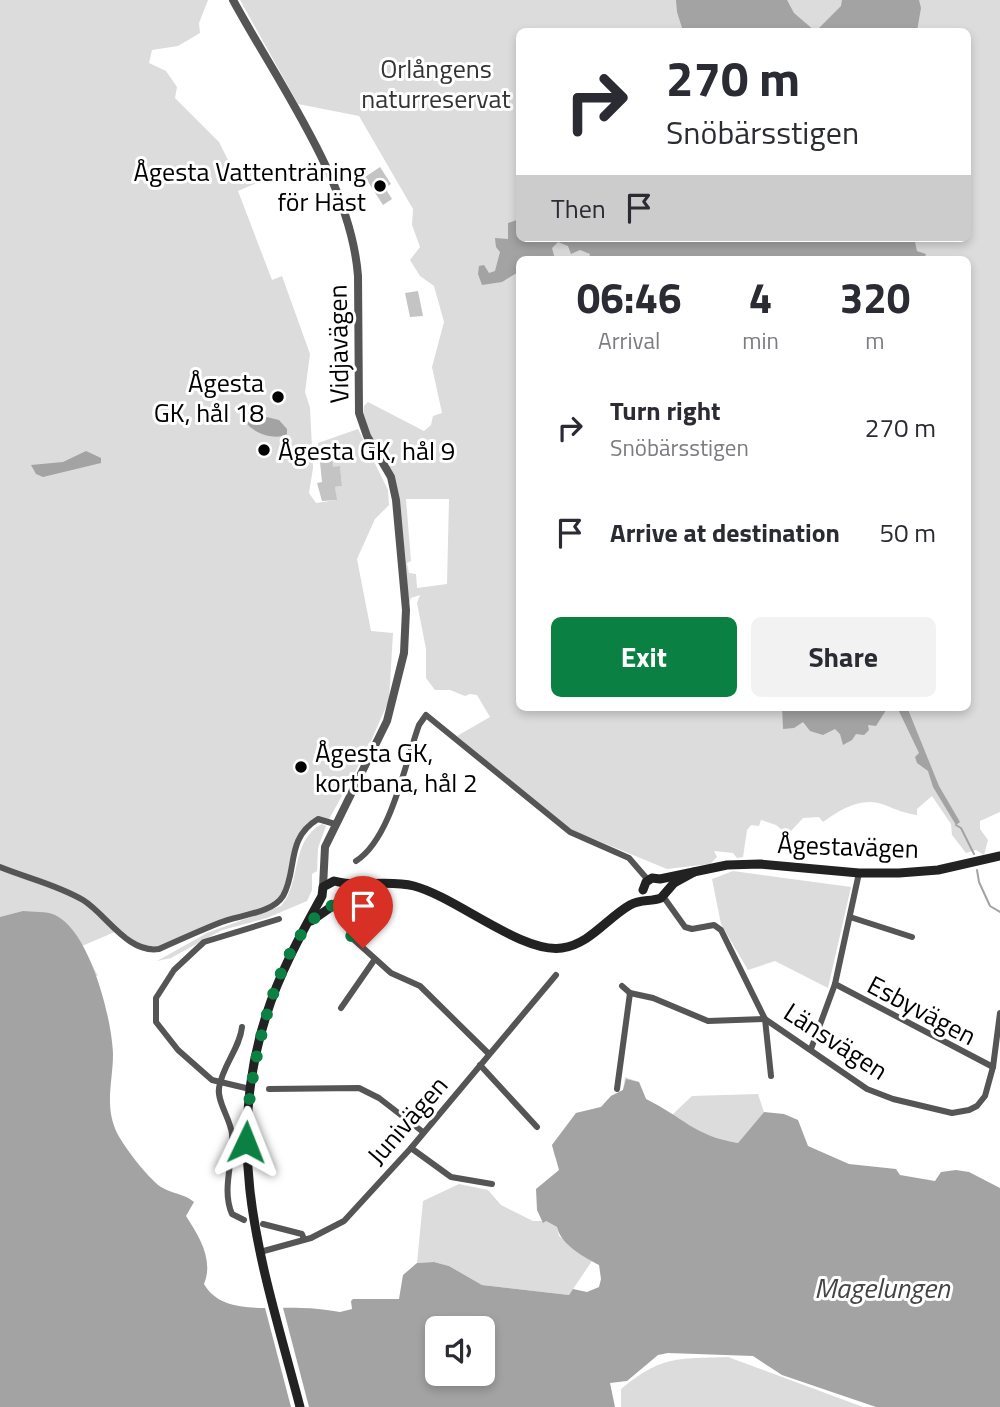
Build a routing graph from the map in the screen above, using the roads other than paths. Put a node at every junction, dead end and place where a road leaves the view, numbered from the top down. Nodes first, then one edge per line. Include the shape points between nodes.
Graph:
1 (233, 0) edge
2 (335, 824) junction
3 (1000, 856) edge
4 (323, 859) junction
5 (356, 861) dead end
6 (0, 867) edge
7 (694, 872) junction
8 (859, 873) junction
9 (660, 879) junction
10 (648, 880) junction
11 (378, 881) junction
12 (336, 882) junction
13 (323, 891) junction
14 (646, 894) junction
15 (663, 895) junction
16 (339, 902) junction
17 (850, 917) junction
18 (279, 919) dead end
19 (310, 921) junction
20 (912, 937) dead end
21 (375, 960) junction
22 (556, 975) dead end
23 (835, 984) junction
24 (622, 986) dead end
25 (629, 993) junction
26 (341, 1008) dead end
27 (1000, 1013) edge
28 (765, 1019) junction
29 (242, 1027) dead end
30 (811, 1049) junction
31 (489, 1054) junction
32 (480, 1065) junction
33 (993, 1067) junction
34 (771, 1076) dead end
35 (220, 1084) junction
36 (250, 1089) junction
37 (270, 1089) dead end
38 (617, 1090) dead end
39 (537, 1127) dead end
40 (423, 1132) junction
41 (411, 1148) junction
42 (492, 1184) dead end
43 (244, 1220) dead end
44 (263, 1224) dead end
45 (304, 1239) junction
46 (260, 1252) junction
47 (300, 1407) edge

1 - 2 street, Vidjavägen via 295,107 347,217 357,255 359,413 391,477 396,500 406,610 404,653 387,721
2 - 4 street, Vidjavägen
2 - 6 street via 318,819 303,832 283,897 274,905 159,950 150,951 115,929 82,899
3 - 8 main road, Ågestavägen via 938,870
4 - 12 street
4 - 13 street, Vidjavägen
5 - 10 street via 369,853 379,835 426,715 570,832 629,858
7 - 8 main road, Ågestavägen via 760,864
7 - 9 main road, Ågestavägen
7 - 15 main road, Ågestavägen
8 - 17 street
9 - 10 main road, Ågestavägen
9 - 15 main road via 665,886
10 - 14 main road
11 - 12 main road
11 - 14 main road via 415,886 522,939 554,948 577,944 628,907 638,893
11 - 16 main road
12 - 13 main road
12 - 16 main road via 344,890
13 - 16 main road via 328,903
13 - 19 main road
14 - 15 main road
15 - 28 street via 684,927 714,925 721,930
16 - 19 main road
16 - 21 street via 352,938
17 - 20 street
17 - 23 street
18 - 35 street via 204,942 174,970 156,998 156,1022 165,1037
19 - 36 main road via 267,1013
21 - 26 street
21 - 31 street via 420,986
22 - 31 street, Junivägen
23 - 30 street
23 - 33 street, Esbyvägen
24 - 25 street, Länsvägen
25 - 28 street, Länsvägen via 708,1021
25 - 38 street
27 - 33 street, Länsvägen
28 - 30 street, Länsvägen
28 - 34 street
29 - 35 street
30 - 33 street, Länsvägen via 873,1091 952,1113 977,1106 985,1096
31 - 32 street, Junivägen
32 - 39 street
32 - 40 street, Junivägen
35 - 36 street
35 - 43 street via 220,1101 230,1118 233,1156 227,1196 232,1214
36 - 46 main road via 246,1166
37 - 40 street via 359,1088
40 - 41 street, Junivägen
41 - 42 street via 451,1177
41 - 45 street, Junivägen via 344,1221
44 - 45 street via 293,1230
45 - 46 street, Junivägen
46 - 47 main road

